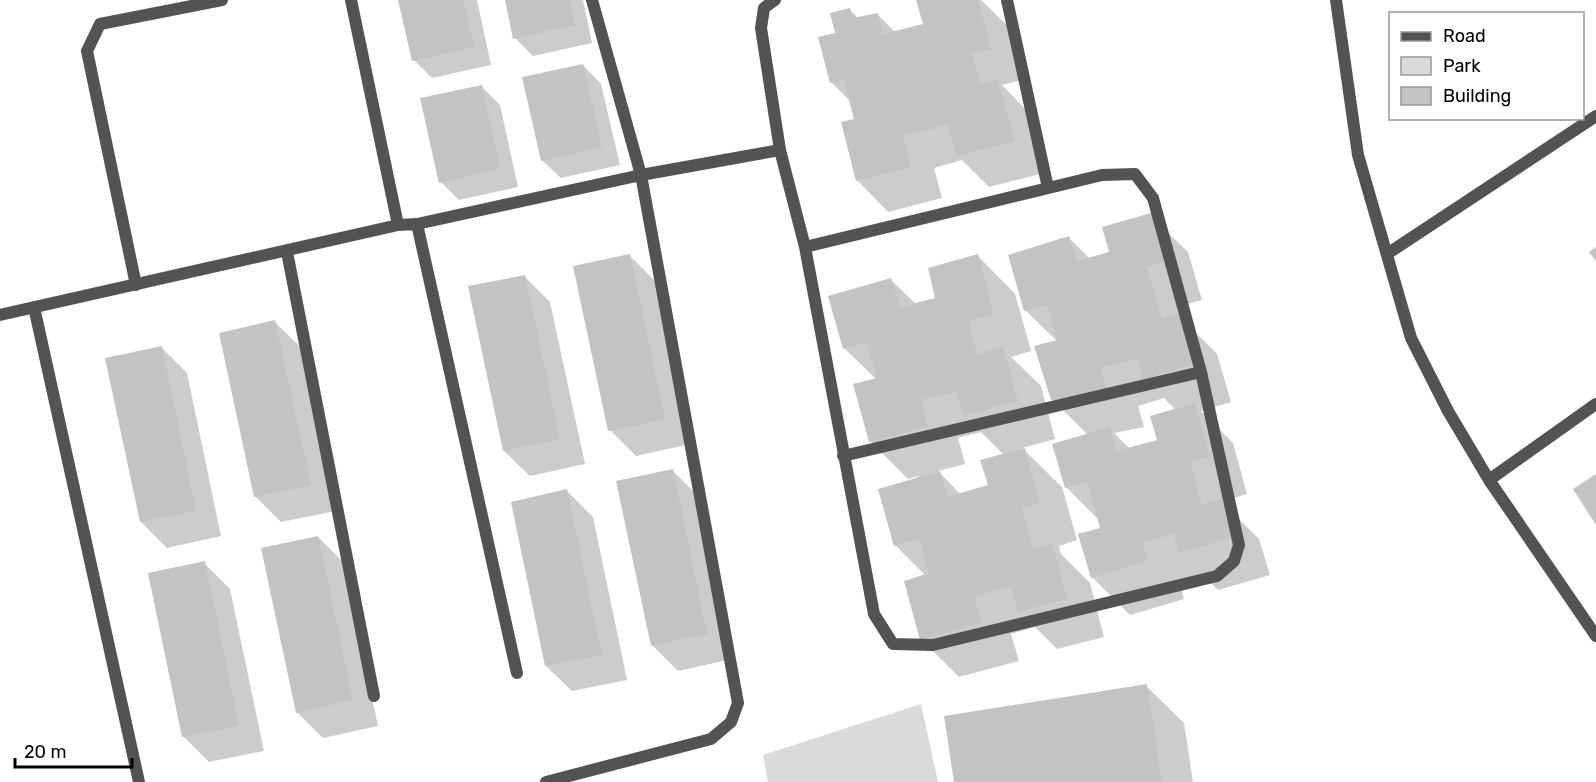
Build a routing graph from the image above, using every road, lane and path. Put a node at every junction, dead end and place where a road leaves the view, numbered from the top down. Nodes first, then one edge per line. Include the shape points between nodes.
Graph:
1 (222, 0) edge
2 (351, 0) edge
3 (592, 0) edge
4 (775, 0) edge
5 (1007, 0) edge
6 (1336, 0) edge
7 (1596, 116) edge
8 (780, 150) junction
9 (640, 176) junction
10 (1048, 188) junction
11 (417, 224) junction
12 (398, 225) junction
13 (806, 247) junction
14 (287, 252) junction
15 (1387, 254) junction
16 (136, 285) junction
17 (34, 307) junction
18 (0, 315) edge
19 (1201, 372) junction
20 (1596, 404) edge
21 (843, 456) junction
22 (1489, 480) junction
23 (1596, 636) edge
24 (517, 673) dead end
25 (374, 696) dead end
26 (139, 782) edge
27 (546, 782) edge

1 - 16 street via 100,24 87,51
2 - 12 street
3 - 9 street
4 - 8 street via 764,9 761,28
5 - 10 street
6 - 15 street via 1358,155
7 - 15 street
8 - 9 street
8 - 13 street
9 - 11 street
9 - 27 street via 738,703 731,722 711,739
10 - 13 street
10 - 19 street via 1102,175 1135,174 1153,198
11 - 12 street
11 - 24 street
12 - 14 street
13 - 21 street
14 - 16 street
14 - 25 street
15 - 22 street via 1411,338
16 - 17 street
17 - 18 street
17 - 26 street
19 - 21 street
19 - 21 street via 1239,545 1234,561 1217,576 933,645 893,644 874,614
20 - 22 street
22 - 23 street

